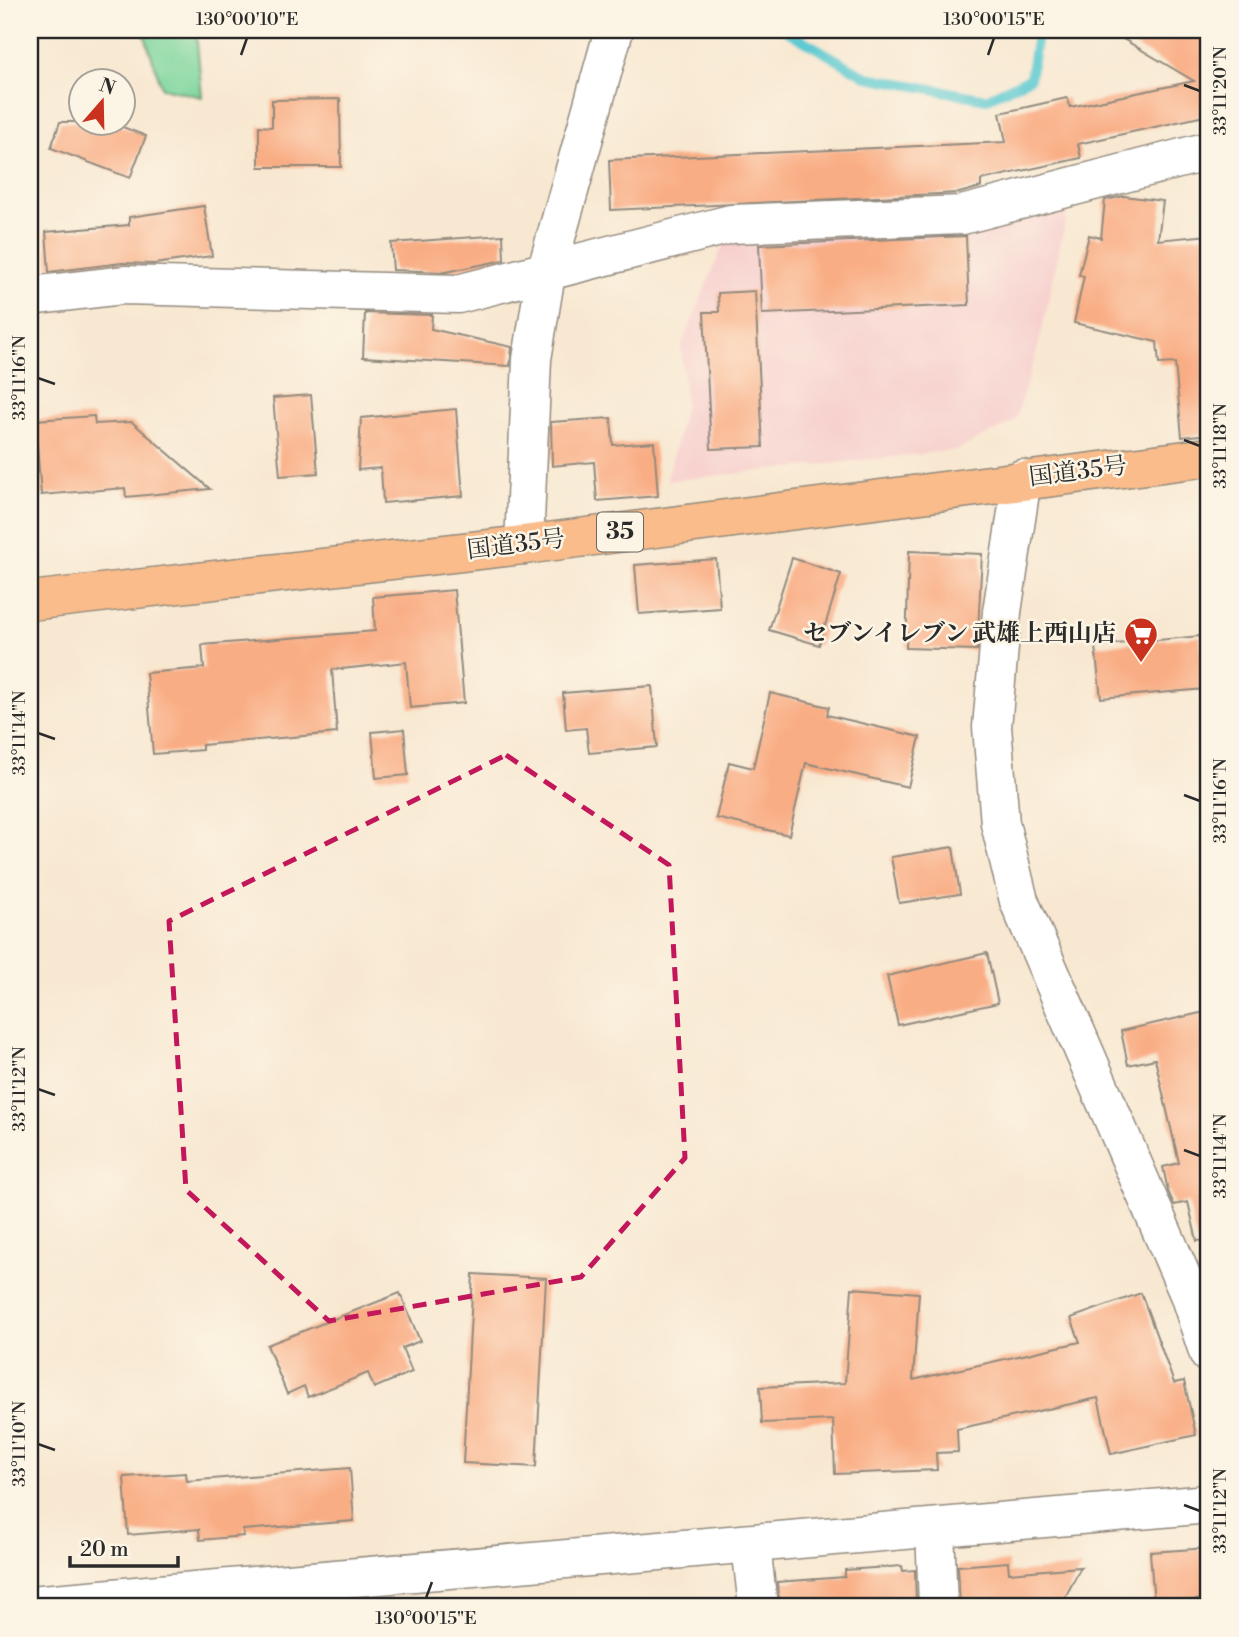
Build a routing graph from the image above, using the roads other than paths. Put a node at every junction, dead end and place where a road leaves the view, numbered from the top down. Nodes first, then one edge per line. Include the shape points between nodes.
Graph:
1 (614, 30) edge
2 (1209, 151) edge
3 (546, 273) junction
4 (30, 296) edge
5 (1209, 457) edge
6 (1022, 479) junction
7 (524, 545) junction
8 (30, 601) edge
9 (1209, 1353) edge
10 (1209, 1504) edge
11 (935, 1528) junction
12 (751, 1545) junction
13 (110, 1603) edge
14 (30, 1605) edge
15 (758, 1607) edge
16 (938, 1607) edge

1 - 3 street
2 - 3 street via 962,215 731,224
3 - 4 street via 458,294 124,285
3 - 7 street via 532,359
5 - 6 highway, 国道35号 / 35
6 - 7 highway, 国道35号 / 35
6 - 9 street via 1002,612 992,727 1000,823 1019,901 1189,1294
7 - 8 highway, 国道35号 / 35
10 - 11 street
11 - 12 street
11 - 16 street
12 - 13 street
12 - 15 street
13 - 14 street

